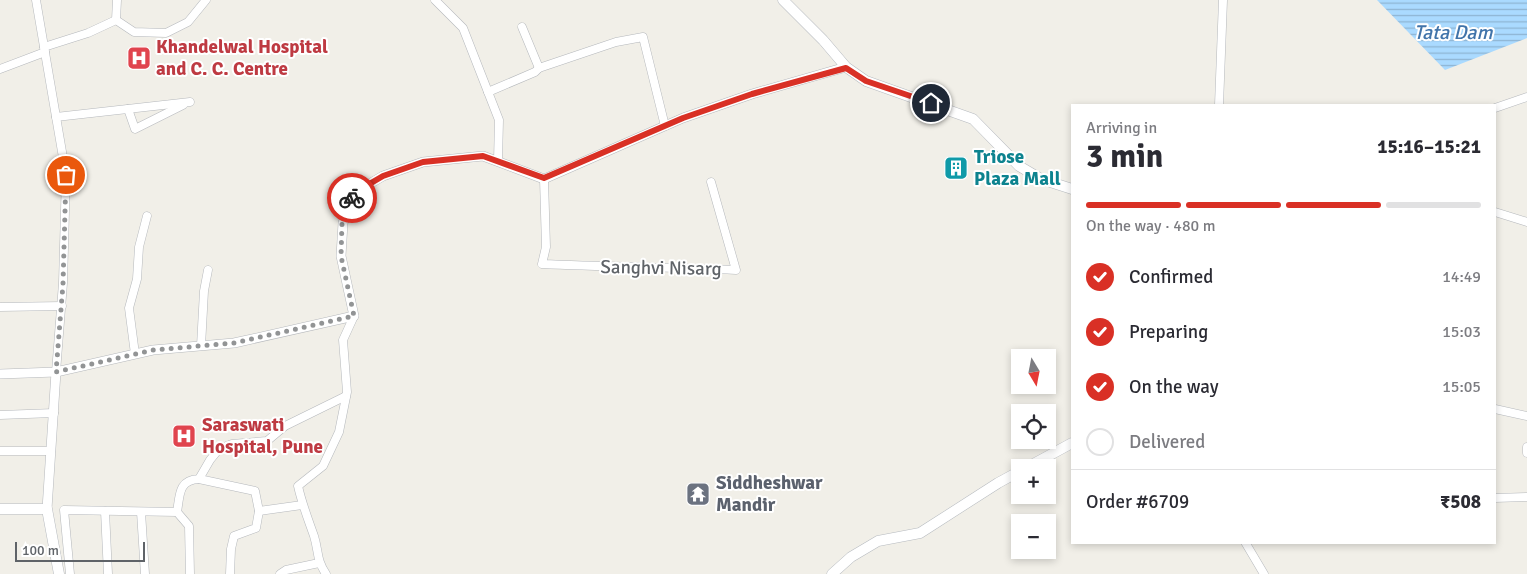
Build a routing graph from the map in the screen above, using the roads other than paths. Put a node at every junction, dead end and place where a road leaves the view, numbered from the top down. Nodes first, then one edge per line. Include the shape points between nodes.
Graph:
1 (36, 0) edge
2 (117, 0) edge
3 (206, 0) edge
4 (435, 0) edge
5 (783, 0) edge
6 (1223, 0) edge
7 (116, 20) junction
8 (522, 27) dead end
9 (44, 49) junction
10 (539, 68) junction
11 (846, 68) junction
12 (0, 69) edge
13 (488, 92) junction
14 (1527, 97) edge
15 (1219, 104) edge
16 (1496, 108) edge
17 (128, 109) junction
18 (56, 117) junction
19 (665, 126) junction
20 (498, 161) junction
21 (544, 178) junction
22 (711, 182) dead end
23 (1071, 190) edge
24 (1496, 212) edge
25 (147, 216) dead end
26 (1527, 222) edge
27 (208, 270) dead end
28 (62, 306) junction
29 (0, 307) edge
30 (354, 316) junction
31 (201, 346) junction
32 (135, 354) junction
33 (56, 372) junction
34 (0, 374) edge
35 (346, 396) junction
36 (1496, 409) edge
37 (54, 413) junction
38 (0, 415) edge
39 (1527, 416) edge
40 (1071, 444) edge
41 (1527, 447) edge
42 (0, 451) edge
43 (51, 451) junction
44 (1527, 453) edge
45 (1043, 459) edge
46 (1011, 476) edge
47 (199, 479) junction
48 (1527, 497) edge
49 (1496, 498) edge
50 (302, 505) junction
51 (0, 509) edge
52 (47, 509) junction
53 (64, 510) junction
54 (105, 511) junction
55 (259, 511) junction
56 (141, 512) junction
57 (176, 512) junction
58 (1247, 544) edge
59 (319, 563) junction
60 (59, 574) edge
61 (70, 574) edge
62 (108, 574) edge
63 (145, 574) edge
64 (190, 574) edge
65 (230, 574) edge
66 (280, 574) edge
67 (326, 574) edge
68 (832, 574) edge
69 (1264, 574) edge

1 - 9 street
2 - 7 street
3 - 7 street via 188,22 166,33 134,32
4 - 13 street via 463,28
5 - 11 main road
6 - 15 street
7 - 9 street
8 - 10 street
9 - 12 street
9 - 18 street
10 - 13 street
10 - 19 street via 616,42 643,37
11 - 19 street via 752,94
11 - 23 main road via 866,81 973,119 1019,166 1041,179
13 - 20 street via 499,120
14 - 16 street
17 - 17 street via 181,103 190,102 135,129
17 - 18 street
18 - 28 street via 66,175
19 - 21 street
20 - 21 street
20 - 30 street via 483,156 423,162 383,176 354,193 342,223 341,256
21 - 22 street, Sanghvi Nisarg via 546,247 542,264 736,270
24 - 26 street
25 - 32 street via 129,308
27 - 31 street
28 - 29 street
28 - 33 street
30 - 31 street via 234,343
30 - 35 street via 343,340
31 - 32 street
32 - 33 street
33 - 34 street
33 - 37 street
35 - 47 street via 285,426 267,441 232,444 219,450
35 - 50 street via 339,432 323,466 298,486
36 - 39 street
37 - 38 street
37 - 43 street
40 - 45 main road
41 - 44 street
42 - 43 street
43 - 52 street
46 - 68 main road via 920,533 878,541 851,557
47 - 55 street via 255,491
47 - 57 street via 191,480 182,487
48 - 49 street
50 - 55 street
50 - 59 street
51 - 52 main road
52 - 53 street
52 - 60 main road
53 - 54 street
53 - 61 street
54 - 56 street
54 - 62 street
55 - 65 street via 256,528 234,536
56 - 57 street
56 - 63 street
57 - 64 street via 188,526
58 - 69 street
59 - 66 street
59 - 67 street

